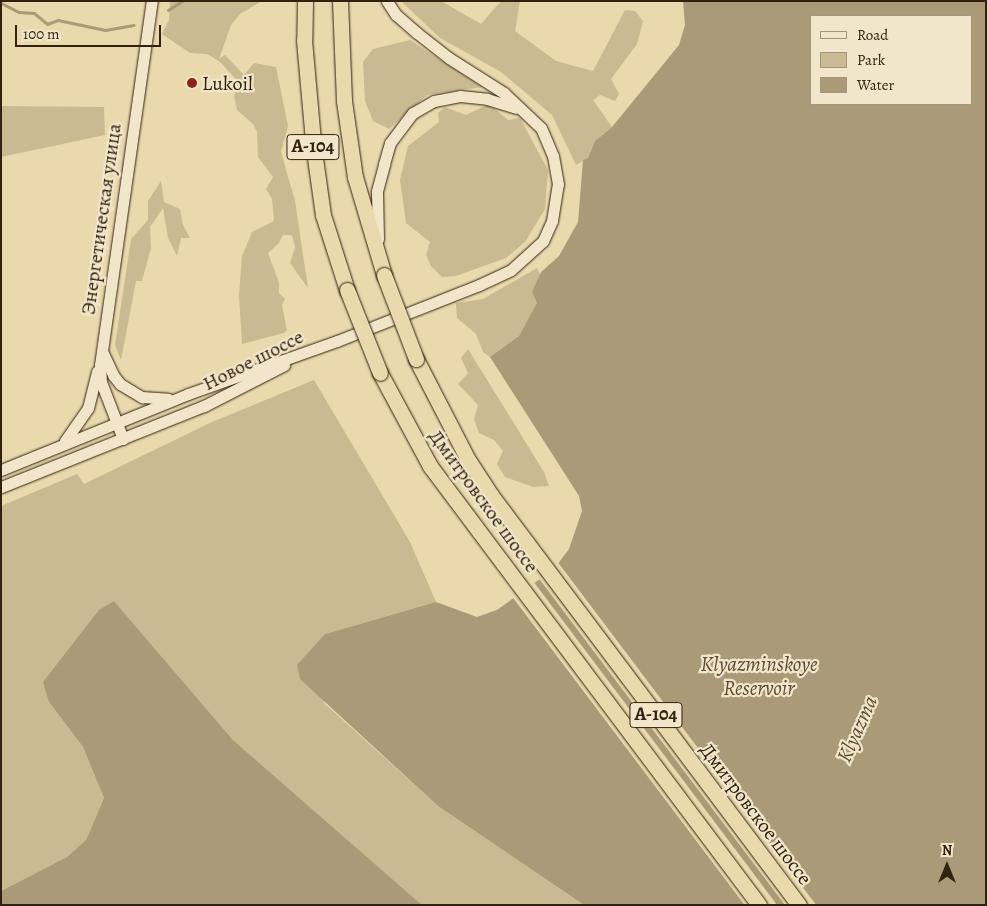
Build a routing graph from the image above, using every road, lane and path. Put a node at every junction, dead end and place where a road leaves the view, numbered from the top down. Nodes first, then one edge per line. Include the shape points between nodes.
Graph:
1 (152, 1) edge
2 (305, 1) edge
3 (340, 1) edge
4 (387, 1) edge
5 (528, 114) junction
6 (383, 272) junction
7 (101, 347) junction
8 (319, 348) junction
9 (182, 397) junction
10 (116, 423) junction
11 (123, 438) junction
12 (61, 445) junction
13 (1, 470) edge
14 (1, 487) edge
15 (759, 905) edge
16 (798, 905) edge

1 - 7 main road, Энергетическая улица
2 - 15 highway, Дмитровское шоссе / А-104, bridge via 304,40 323,215 347,290 380,373 430,466
3 - 6 highway, Дмитровское шоссе / А-104 via 344,101 355,177
4 - 5 main road via 396,15 449,58 504,93
5 - 6 main road via 494,101 460,96 434,102 413,113 390,143 377,192
5 - 8 main road via 541,128 553,156 558,184 552,222 543,241 529,257 511,270 479,285
6 - 16 highway, Дмитровское шоссе / А-104, bridge via 416,359 467,458
7 - 9 main road via 112,375 133,392 150,399
7 - 10 main road, Энергетическая улица via 101,382
7 - 12 main road via 88,408 74,432
8 - 9 main road, Новое шоссе
8 - 11 main road, Новое шоссе via 204,406
9 - 10 main road, Новое шоссе
10 - 11 main road, Энергетическая улица
10 - 12 main road, Новое шоссе
11 - 14 main road, Новое шоссе
12 - 13 main road, Новое шоссе

